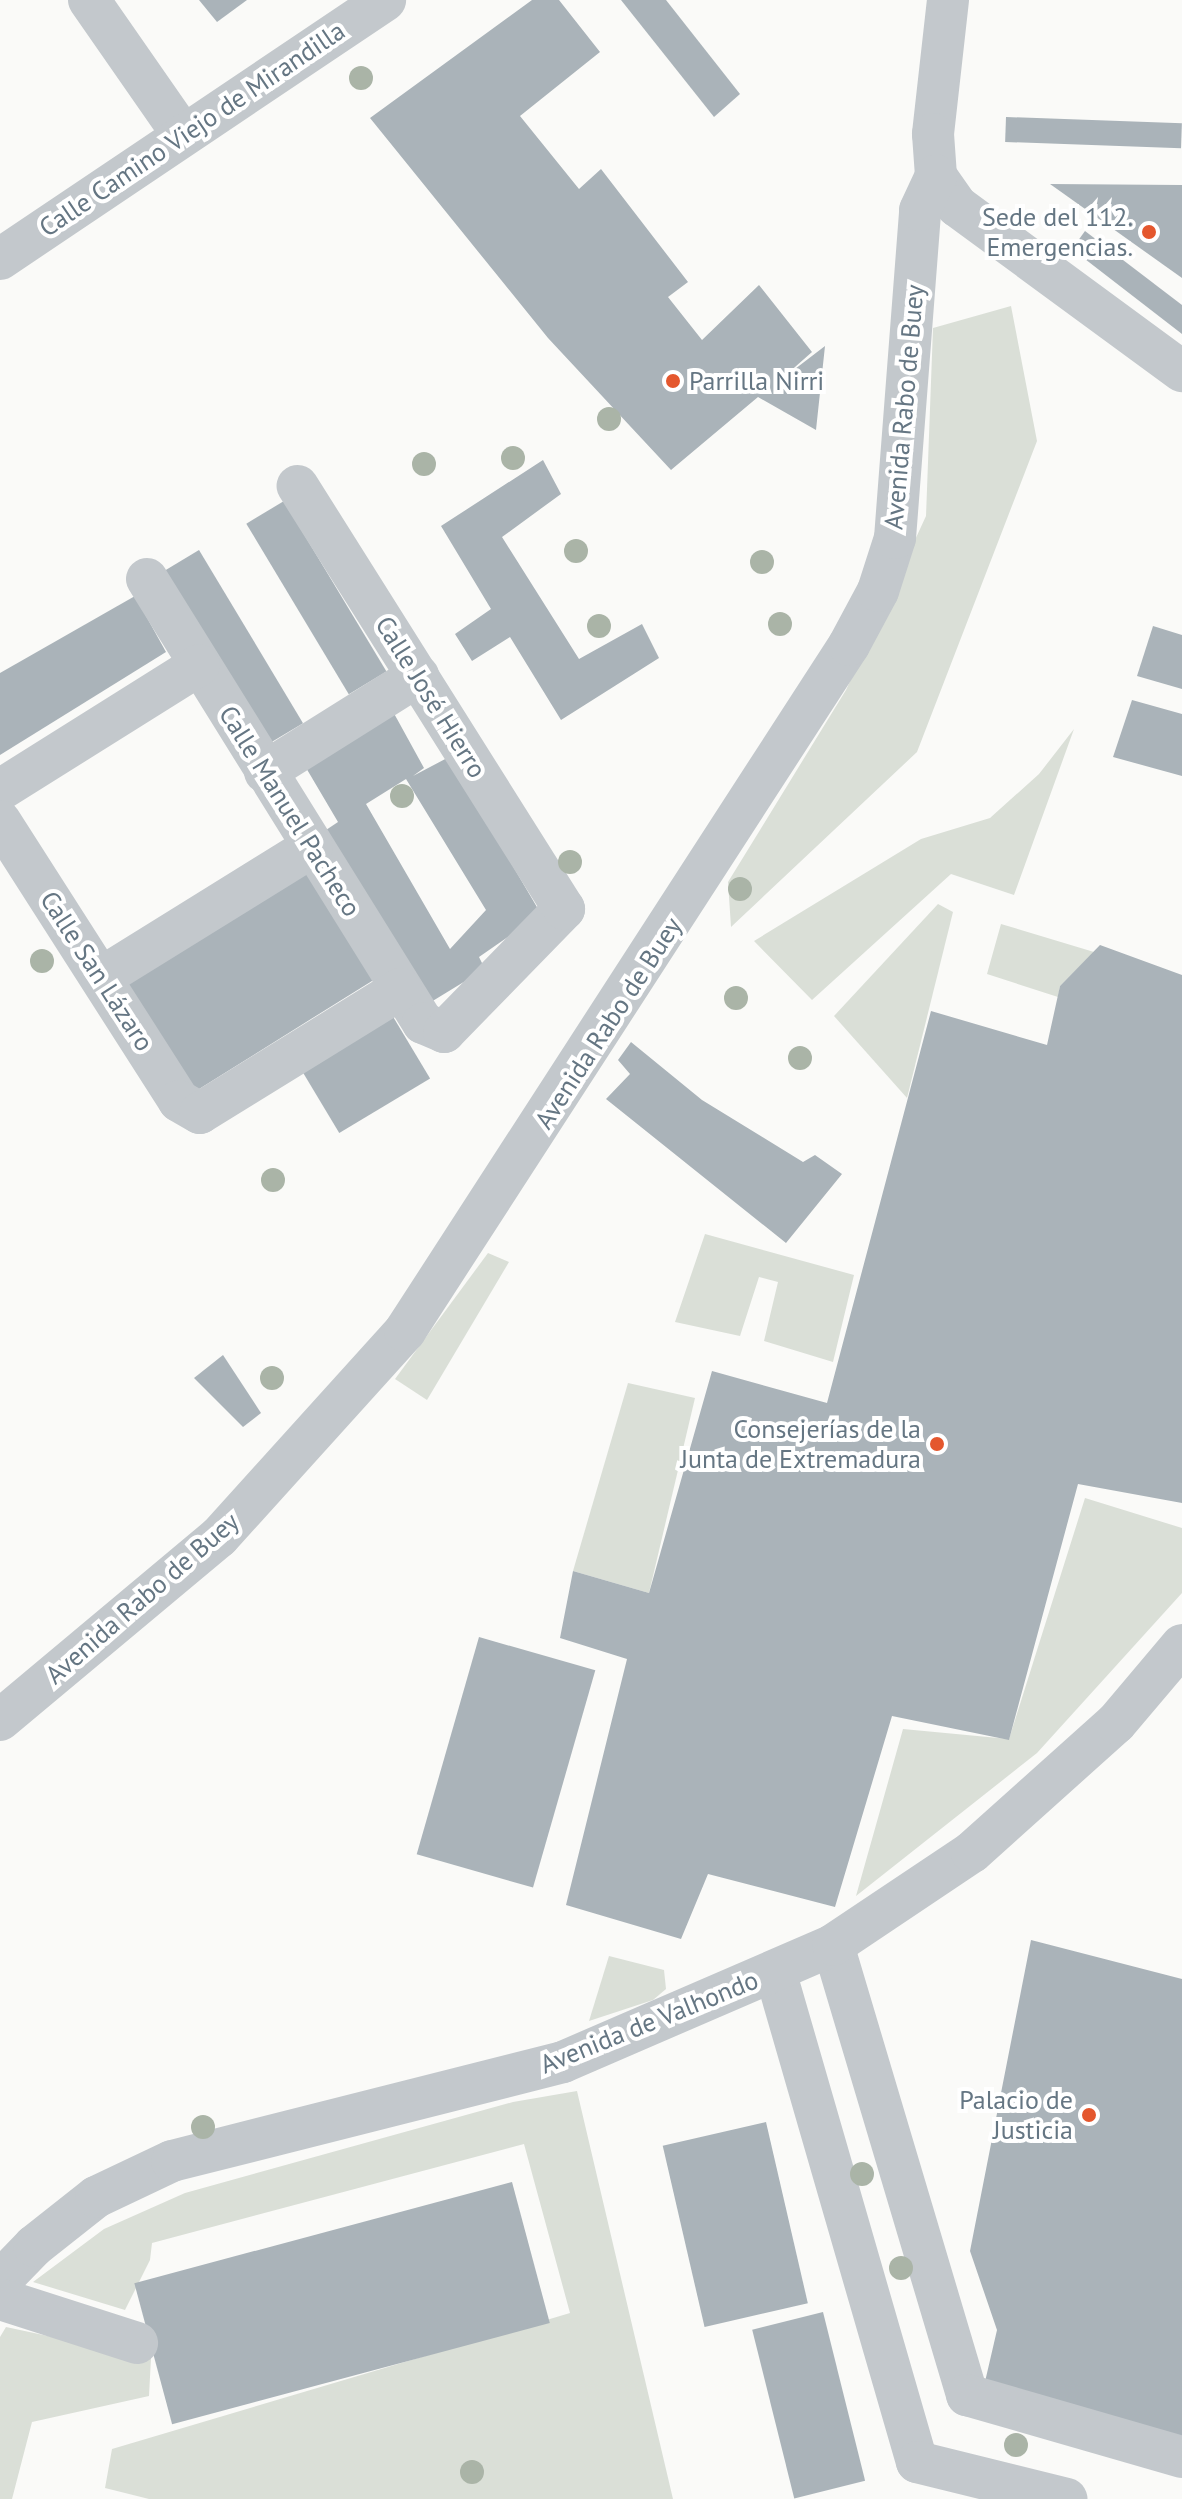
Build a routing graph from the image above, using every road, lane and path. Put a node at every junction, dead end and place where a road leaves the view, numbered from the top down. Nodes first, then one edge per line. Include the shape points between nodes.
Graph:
1 (89, 0) edge
2 (385, 0) edge
3 (948, 0) edge
4 (182, 134) junction
5 (936, 176) junction
6 (0, 259) edge
7 (1182, 371) edge
8 (298, 486) dead end
9 (147, 579) dead end
10 (199, 665) junction
11 (418, 676) junction
12 (265, 772) junction
13 (0, 790) edge
14 (0, 821) edge
15 (312, 847) junction
16 (102, 977) junction
17 (401, 989) junction
18 (444, 1032) joint
19 (1182, 1645) edge
20 (0, 1720) edge
21 (833, 1945) junction
22 (775, 1971) junction
23 (0, 2281) edge
24 (0, 2299) edge
25 (137, 2343) dead end
26 (1182, 2457) edge
27 (1067, 2499) edge

1 - 4 street
2 - 4 street, Calle Camino Viejo de Mirandilla
3 - 5 street via 933,134
4 - 6 street, Calle Camino Viejo de Mirandilla
5 - 7 street via 957,206
5 - 20 street, Avenida Rabo de Buey via 920,210 895,538 878,591 849,645 405,1331 219,1537
8 - 11 street, Calle José Hierro
9 - 10 street, Calle Manuel Pacheco
10 - 12 street, Calle Manuel Pacheco
10 - 13 street
11 - 12 street
11 - 18 street, Calle José Hierro via 564,909
12 - 15 street, Calle Manuel Pacheco
14 - 16 street, Calle San Lázaro
15 - 16 street
15 - 17 street, Calle Manuel Pacheco
16 - 17 street, Calle San Lázaro via 179,1101 200,1113
17 - 18 street, Calle Manuel Pacheco via 423,1023
19 - 21 street, Avenida de Valhondo via 1116,1723 972,1852
21 - 22 street, Avenida de Valhondo
21 - 26 street via 967,2395
22 - 23 street, Avenida de Valhondo via 563,2062 172,2161 96,2197
22 - 27 street via 917,2462
24 - 25 street

